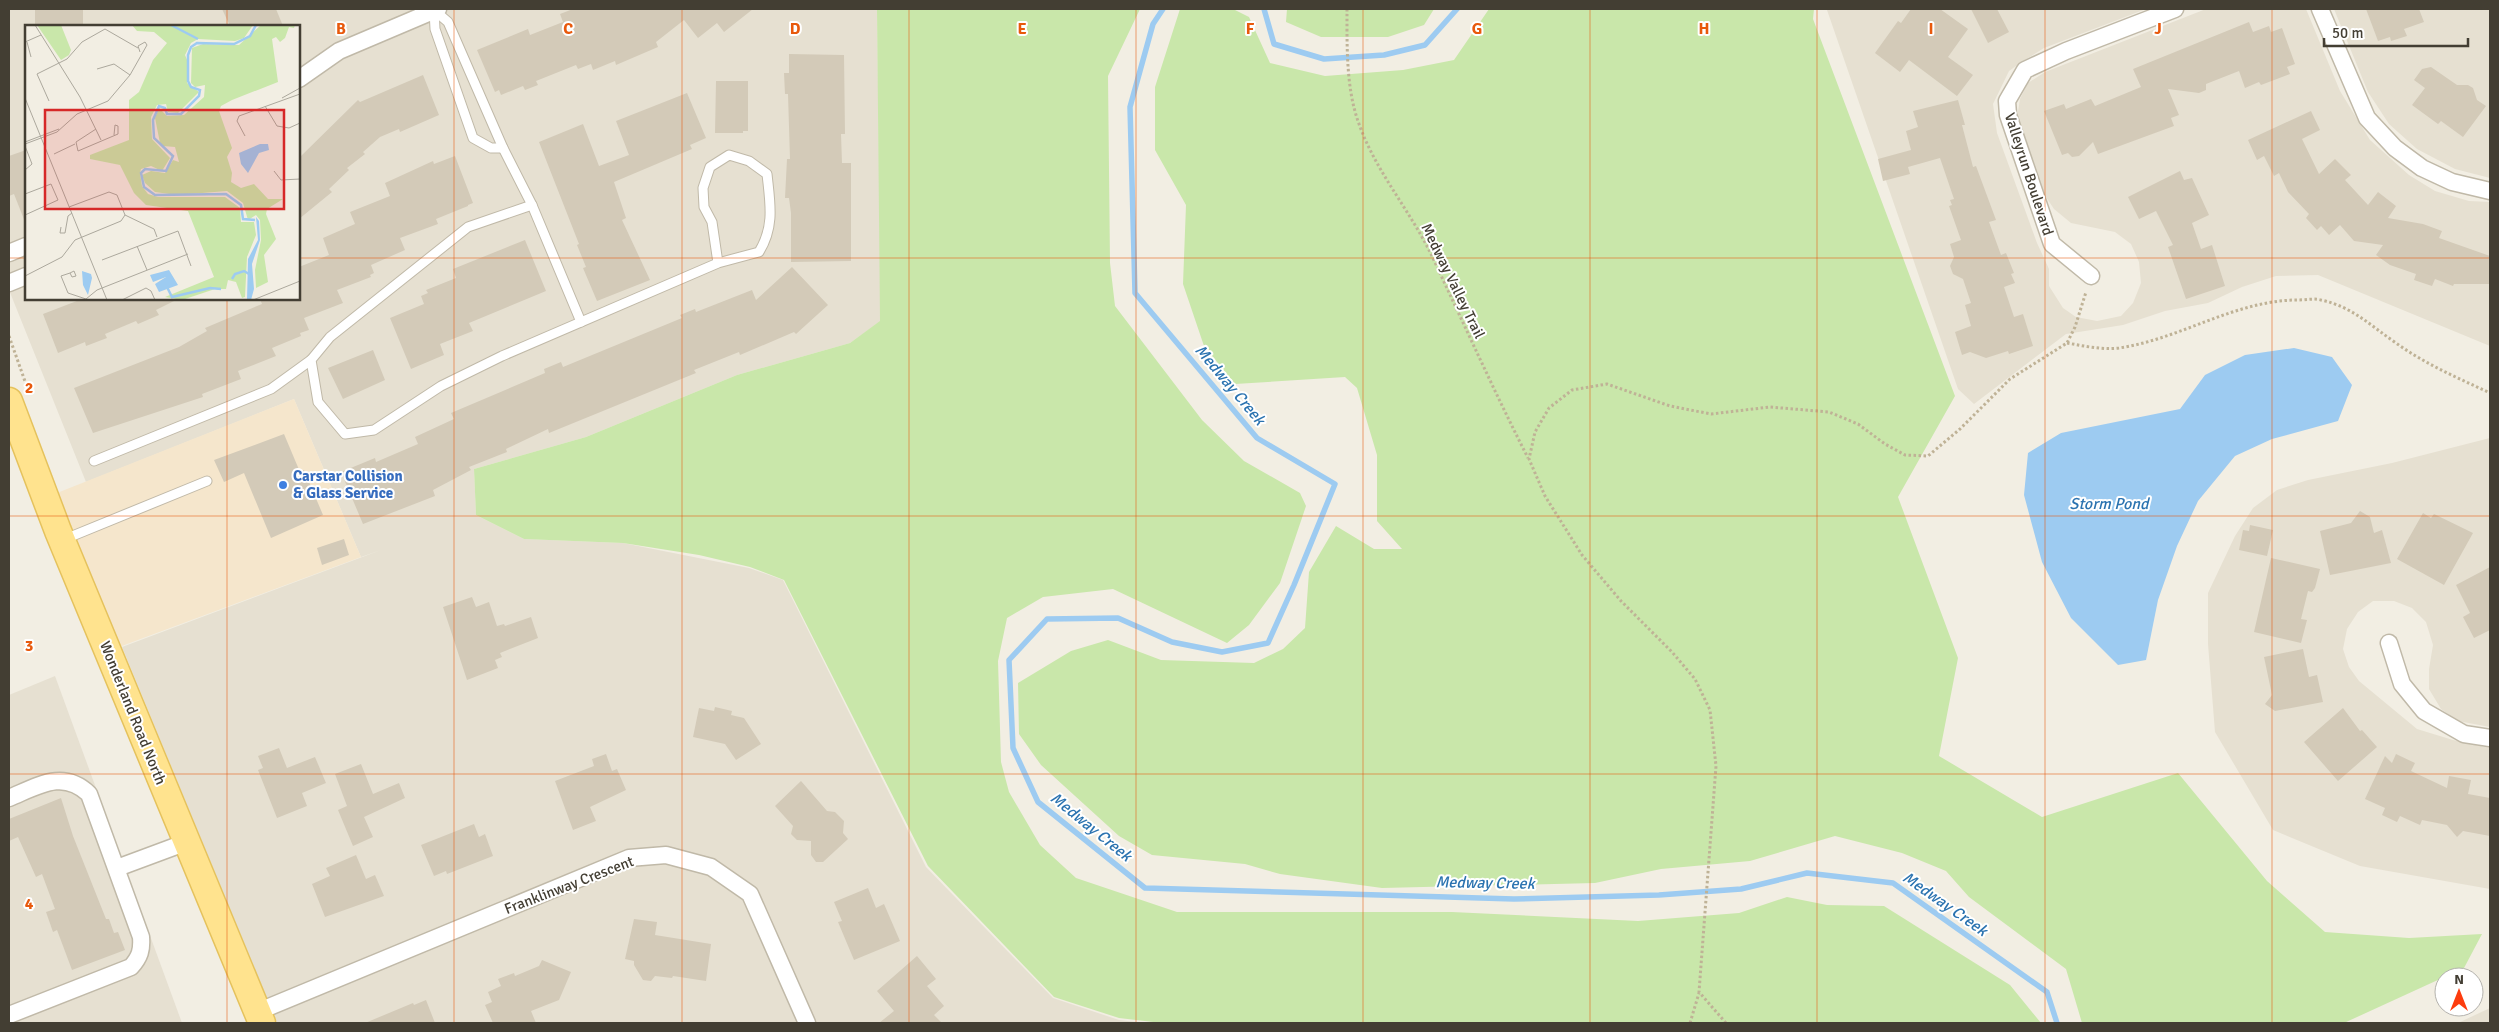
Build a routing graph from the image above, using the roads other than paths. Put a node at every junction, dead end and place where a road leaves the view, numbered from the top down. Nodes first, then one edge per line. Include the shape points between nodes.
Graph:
1 (435, 9) edge
2 (2175, 9) edge
3 (2320, 9) edge
4 (300, 78) edge
5 (503, 148) junction
6 (2490, 191) edge
7 (532, 205) junction
8 (25, 246) edge
9 (9, 253) edge
10 (718, 264) junction
11 (25, 276) edge
12 (2091, 276) road end
13 (9, 283) edge
14 (581, 322) junction
15 (311, 360) junction
16 (9, 401) edge
17 (94, 461) dead end
18 (208, 480) dead end
19 (62, 540) junction
20 (2389, 643) dead end
21 (2490, 738) edge
22 (9, 798) edge
23 (187, 842) junction
24 (117, 868) junction
25 (9, 1015) edge
26 (259, 1017) edge
27 (807, 1023) edge

1 - 4 street via 339,51
1 - 5 lane via 448,22
1 - 5 lane via 434,29 473,138 491,148
2 - 12 street, Valleyrun Boulevard via 2025,70 2008,101 2008,115 2052,244
3 - 6 street via 2367,118 2395,148 2422,168 2452,182
5 - 7 lane
7 - 14 lane
7 - 15 lane via 468,227 330,337
8 - 9 street
10 - 10 lane via 759,252 768,236 770,204 767,174 749,160 729,155 710,167 704,188 704,207 712,222
10 - 14 lane
11 - 13 street
14 - 15 lane via 441,386 374,430 345,434 318,402
15 - 17 lane via 271,389
16 - 19 main road, Wonderland Road North
18 - 19 lane
19 - 23 main road, Wonderland Road North
20 - 21 street via 2402,684 2424,711 2464,734
22 - 24 street via 43,784 70,781 80,786 89,794
23 - 24 street
23 - 26 main road, Wonderland Road North
24 - 25 street via 142,937 139,958 132,967
26 - 27 street, Franklinway Crescent via 629,858 666,855 711,866 750,894

